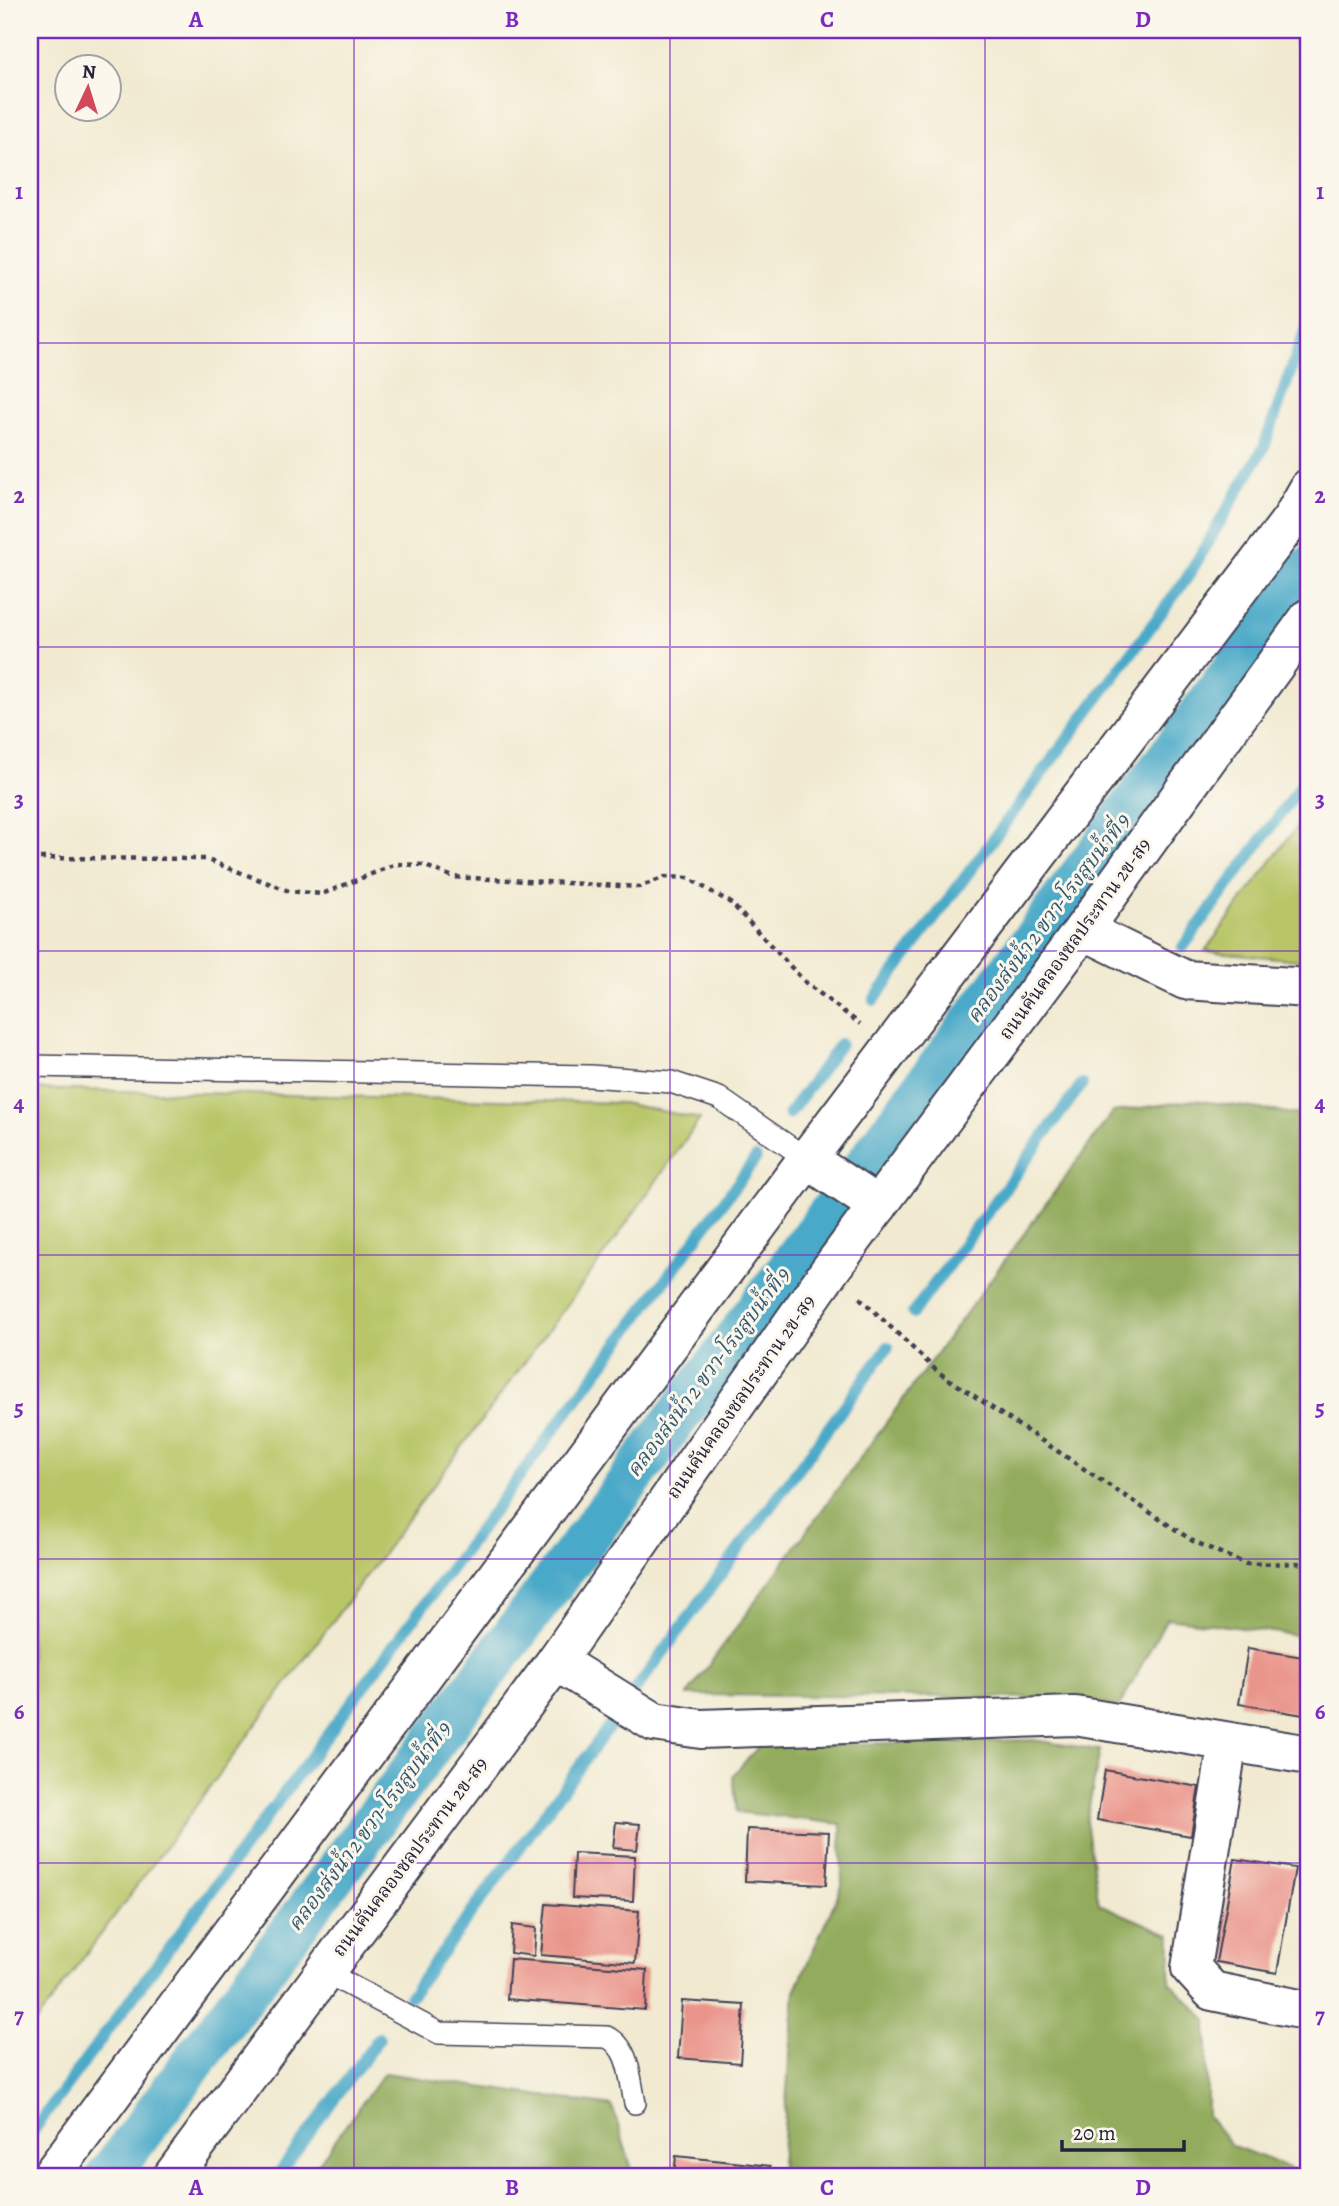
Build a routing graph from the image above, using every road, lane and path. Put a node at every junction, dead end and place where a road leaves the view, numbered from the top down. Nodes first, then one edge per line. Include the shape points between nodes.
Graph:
1 (1309, 488) edge
2 (1309, 618) edge
3 (30, 858) edge
4 (1083, 930) junction
5 (1309, 988) edge
6 (892, 1047) junction
7 (30, 1066) edge
8 (809, 1160) junction
9 (868, 1200) junction
10 (830, 1270) junction
11 (1309, 1563) edge
12 (556, 1661) junction
13 (1228, 1742) junction
14 (1309, 1755) edge
15 (325, 1972) junction
16 (1309, 2011) edge
17 (635, 2103) dead end
18 (51, 2176) edge
19 (173, 2176) edge

1 - 6 street via 1291,520
2 - 4 street, ถนนคันคลองชลประทาน 2ข-ส9
3 - 6 path via 205,859 289,891 322,894 396,864 423,865 453,877 639,887 665,877 688,878 731,903 806,983
4 - 5 street via 1185,980
4 - 9 street, ถนนคันคลองชลประทาน 2ข-ส9
6 - 8 street
7 - 8 lane via 576,1076 671,1082 719,1098
8 - 9 street
8 - 18 street
9 - 10 street, ถนนคันคลองชลประทาน 2ข-ส9
10 - 11 path via 939,1372 1193,1541 1246,1564
10 - 12 street, ถนนคันคลองชลประทาน 2ข-ส9
12 - 13 street via 654,1722 701,1729 1075,1716
12 - 15 street, ถนนคันคลองชลประทาน 2ข-ส9
13 - 14 street
13 - 16 street via 1191,1968 1212,1991
15 - 17 lane via 439,2033 607,2037 623,2051
15 - 19 street, ถนนคันคลองชลประทาน 2ข-ส9

